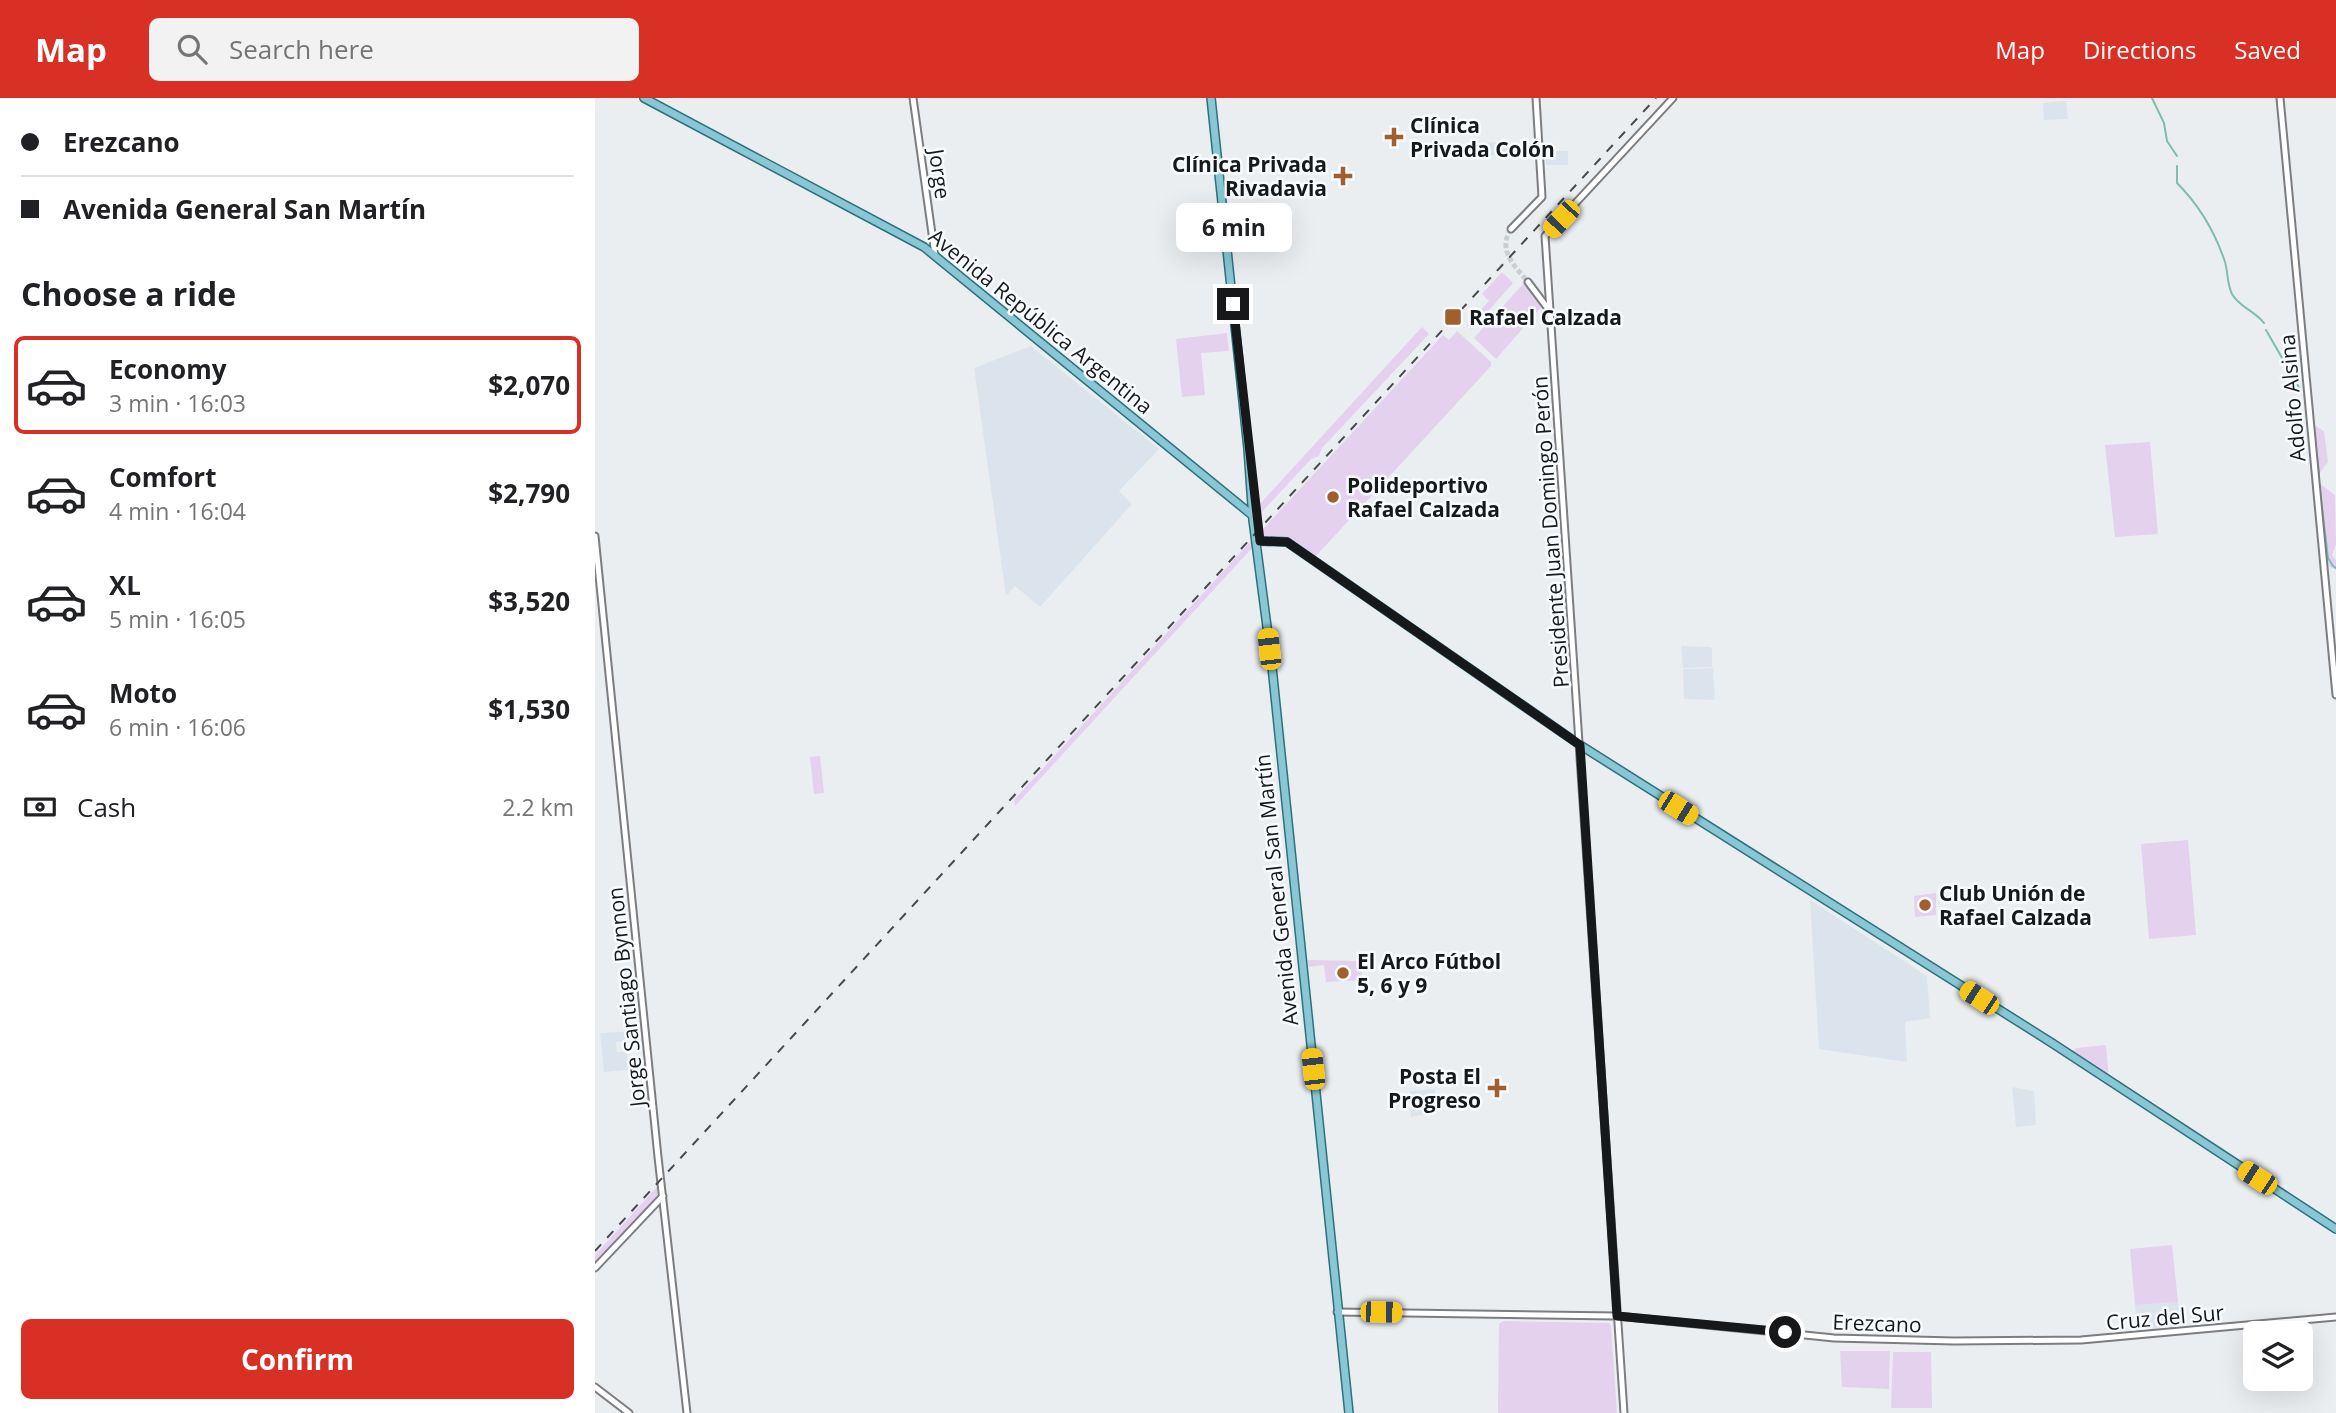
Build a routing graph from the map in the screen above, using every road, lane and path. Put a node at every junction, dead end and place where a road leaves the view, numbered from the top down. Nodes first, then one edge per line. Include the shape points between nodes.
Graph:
1 (644, 98) edge
2 (913, 98) edge
3 (1211, 98) edge
4 (1536, 98) edge
5 (1673, 98) edge
6 (2280, 98) edge
7 (1511, 229) dead end
8 (935, 255) junction
9 (1528, 282) tunnel mouth
10 (1549, 310) junction
11 (1248, 449) junction
12 (1252, 514) junction
13 (595, 536) edge
14 (1260, 541) junction
15 (1266, 614) junction
16 (2336, 695) edge
17 (1580, 745) junction
18 (663, 1196) junction
19 (2336, 1229) edge
20 (595, 1268) edge
21 (1337, 1312) junction
22 (1617, 1316) junction
23 (2336, 1317) edge
24 (2081, 1340) joint
25 (595, 1387) edge
26 (629, 1413) edge
27 (687, 1413) edge
28 (1349, 1413) edge
29 (1624, 1413) edge

1 - 8 main road, Avenida República Argentina
2 - 8 street, Jorge
3 - 11 main road, Avenida General San Martín
4 - 7 street via 1542,197
5 - 10 street, Presidente Juan Domingo Perón via 1545,236
6 - 16 street, Adolfo Alsina
8 - 12 main road, Avenida República Argentina
9 - 10 street
10 - 17 street, Presidente Juan Domingo Perón
11 - 12 main road, Avenida General San Martín
11 - 14 main road, Avenida General San Martín
12 - 15 main road, Avenida General San Martín
13 - 18 street, Jorge Santiago Bynnon
14 - 15 main road, Avenida General San Martín
14 - 17 main road via 1287,542
15 - 21 main road, Avenida General San Martín
17 - 19 main road
17 - 22 street, Presidente Juan Domingo Perón
18 - 20 street
18 - 27 street, Jorge Santiago Bynnon
21 - 22 street, Erezcano
21 - 28 main road, Avenida General San Martín
22 - 24 street, Erezcano via 1834,1338
22 - 29 street, Presidente Juan Domingo Perón
23 - 24 street, Cruz del Sur
25 - 26 street

